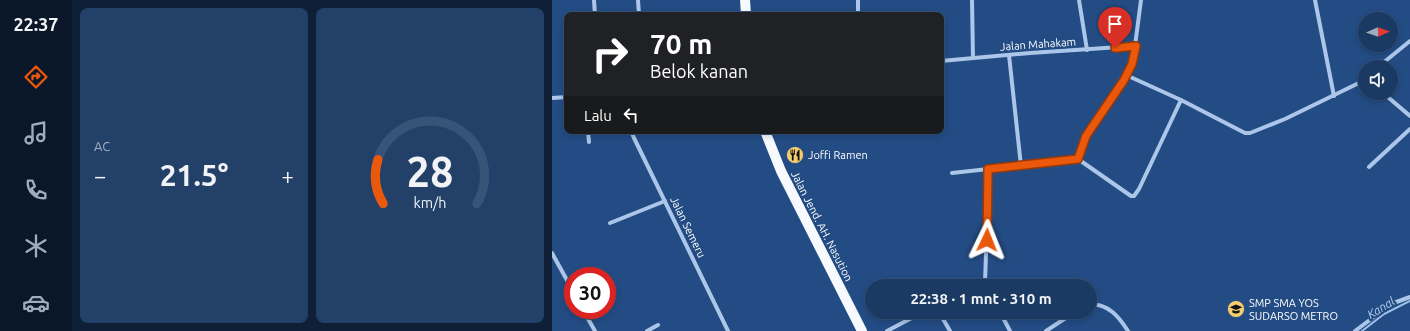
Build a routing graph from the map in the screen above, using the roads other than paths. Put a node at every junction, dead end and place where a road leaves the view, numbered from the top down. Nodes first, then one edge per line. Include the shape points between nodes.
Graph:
1 (594, 0) edge
2 (638, 0) edge
3 (745, 0) edge
4 (858, 0) edge
5 (972, 0) edge
6 (1079, 0) edge
7 (1141, 0) edge
8 (1315, 0) edge
9 (595, 12) edge
10 (639, 12) edge
11 (746, 12) edge
12 (858, 12) edge
13 (1410, 41) edge
14 (1136, 46) junction
15 (1087, 50) junction
16 (1009, 55) junction
17 (973, 58) junction
18 (1387, 60) edge
19 (944, 61) edge
20 (1126, 75) junction
21 (1358, 84) edge
22 (1334, 96) junction
23 (564, 97) edge
24 (552, 98) edge
25 (1181, 100) junction
26 (1391, 100) edge
27 (1410, 116) edge
28 (1410, 129) edge
29 (588, 134) edge
30 (632, 134) edge
31 (766, 134) edge
32 (589, 142) dead end
33 (1078, 159) junction
34 (1021, 166) junction
35 (1369, 167) dead end
36 (988, 169) junction
37 (952, 173) dead end
38 (665, 201) junction
39 (610, 223) dead end
40 (552, 253) edge
41 (564, 275) edge
42 (985, 279) edge
43 (1410, 297) edge
44 (1097, 305) edge
45 (588, 319) edge
46 (910, 319) edge
47 (942, 319) edge
48 (1004, 319) edge
49 (1064, 319) edge
50 (658, 325) dead end
51 (595, 331) edge
52 (647, 331) edge
53 (728, 331) edge
54 (862, 331) edge
55 (888, 331) edge
56 (950, 331) edge
57 (1010, 331) edge
58 (1046, 331) edge
59 (1128, 331) edge
60 (1355, 331) edge

1 - 9 street
2 - 10 street
3 - 11 highway
4 - 12 street
5 - 17 street
6 - 15 street
7 - 14 street
8 - 22 street
13 - 18 street
14 - 15 street, Jalan Mahakam
14 - 20 street via 1132,64
15 - 16 street, Jalan Mahakam
16 - 17 street, Jalan Mahakam
16 - 34 street
17 - 19 street, Jalan Mahakam
20 - 25 street
20 - 33 street via 1086,136
21 - 22 street
22 - 25 street via 1250,133 1245,133
23 - 24 street
25 - 33 street via 1134,196
26 - 27 street
28 - 35 street
29 - 32 street
30 - 38 street, Jalan Semeru
31 - 54 highway, Jalan Jend. AH. Nasution via 781,171
33 - 34 street
34 - 36 street
36 - 37 street
36 - 42 street
38 - 39 street
38 - 53 street, Jalan Semeru
40 - 41 street
43 - 60 street via 1392,304
44 - 59 street via 1112,311
45 - 51 street
46 - 55 street
47 - 56 street
48 - 57 street
49 - 58 street
50 - 52 street

